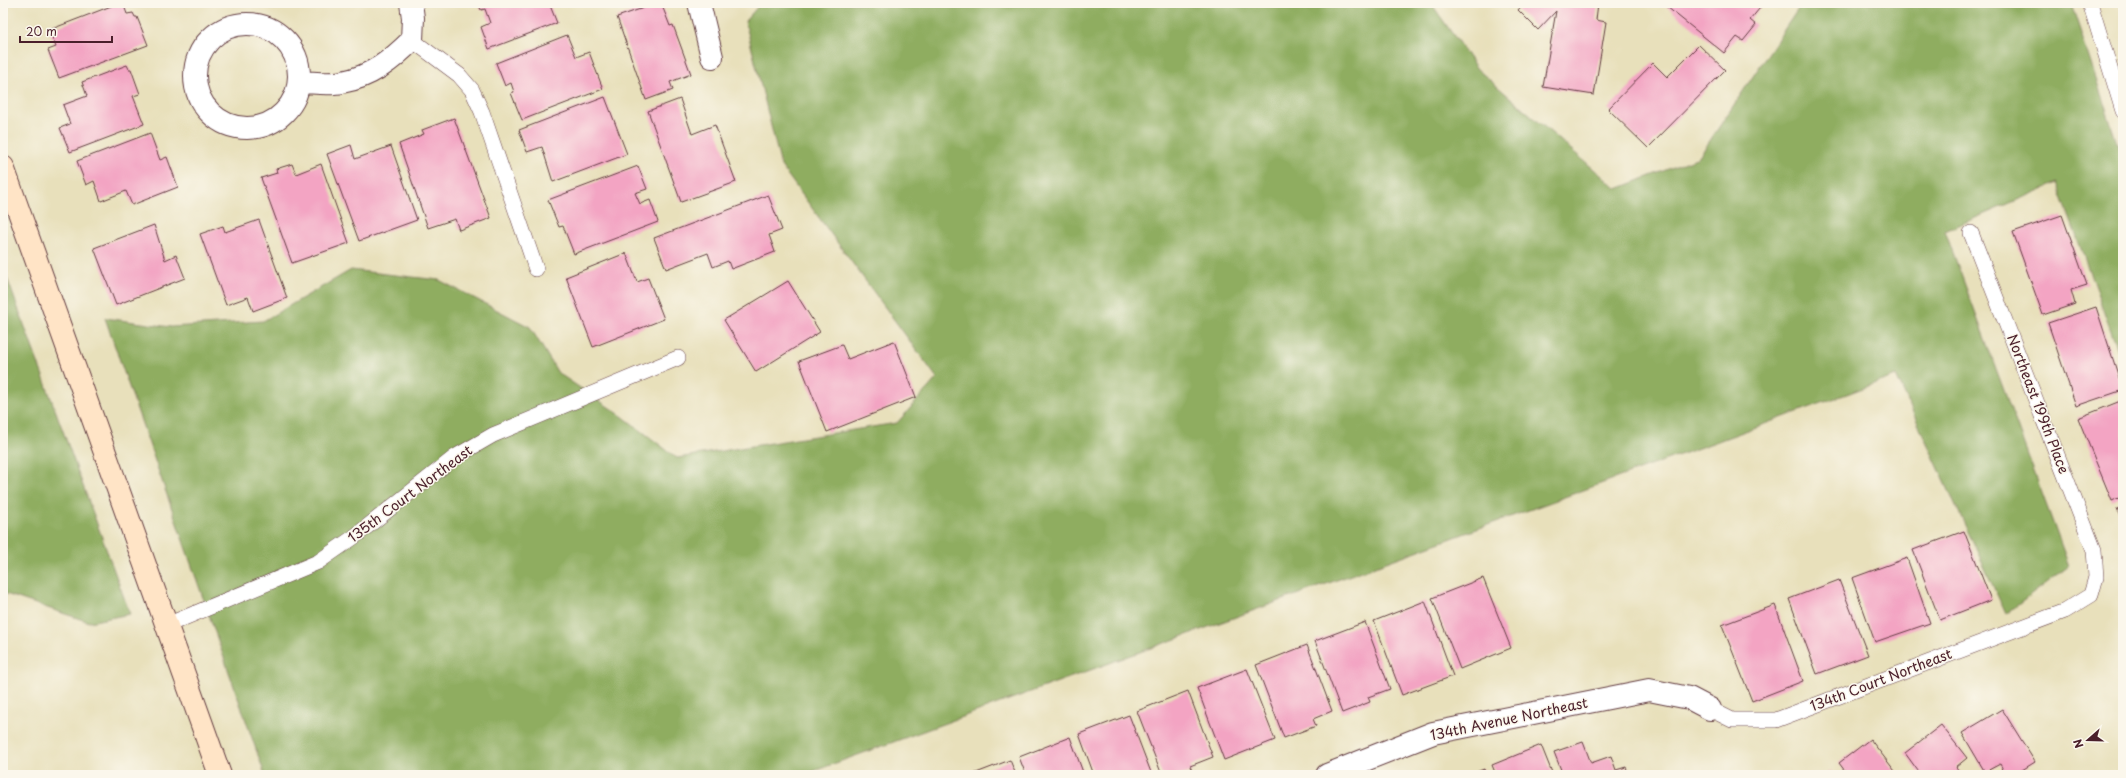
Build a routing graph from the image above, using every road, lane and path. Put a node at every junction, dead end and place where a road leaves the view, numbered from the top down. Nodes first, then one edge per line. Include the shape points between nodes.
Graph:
1 (411, 3) edge
2 (699, 3) edge
3 (2090, 3) edge
4 (412, 40) junction
5 (712, 57) dead end
6 (2116, 70) edge
7 (299, 82) junction
8 (2123, 111) edge
9 (3, 167) edge
10 (1971, 233) dead end
11 (536, 269) dead end
12 (678, 358) dead end
13 (2096, 577) joint
14 (167, 625) junction
15 (1649, 690) joint
16 (1710, 709) joint
17 (220, 775) edge
18 (1327, 775) edge

1 - 4 street
2 - 5 street
3 - 6 lane
4 - 7 street via 393,60 370,74 341,82
4 - 11 lane via 459,75 472,90 482,112
6 - 8 lane
7 - 7 street via 298,67 292,50 282,36 267,27 249,23 232,25 216,33 204,46 196,62 194,78 198,95 207,109 220,120 235,127 252,128 268,123 282,114 293,101
9 - 14 street
10 - 13 lane, Northeast 199th Place via 2094,550
12 - 14 lane, 135th Court Northeast via 493,435 455,457 354,537 318,562
13 - 16 lane, 134th Court Northeast via 2091,595 2065,610 1776,720 1732,720
14 - 17 street
15 - 16 street, 134th Court Northeast via 1689,698
15 - 18 street, 134th Avenue Northeast via 1433,733

